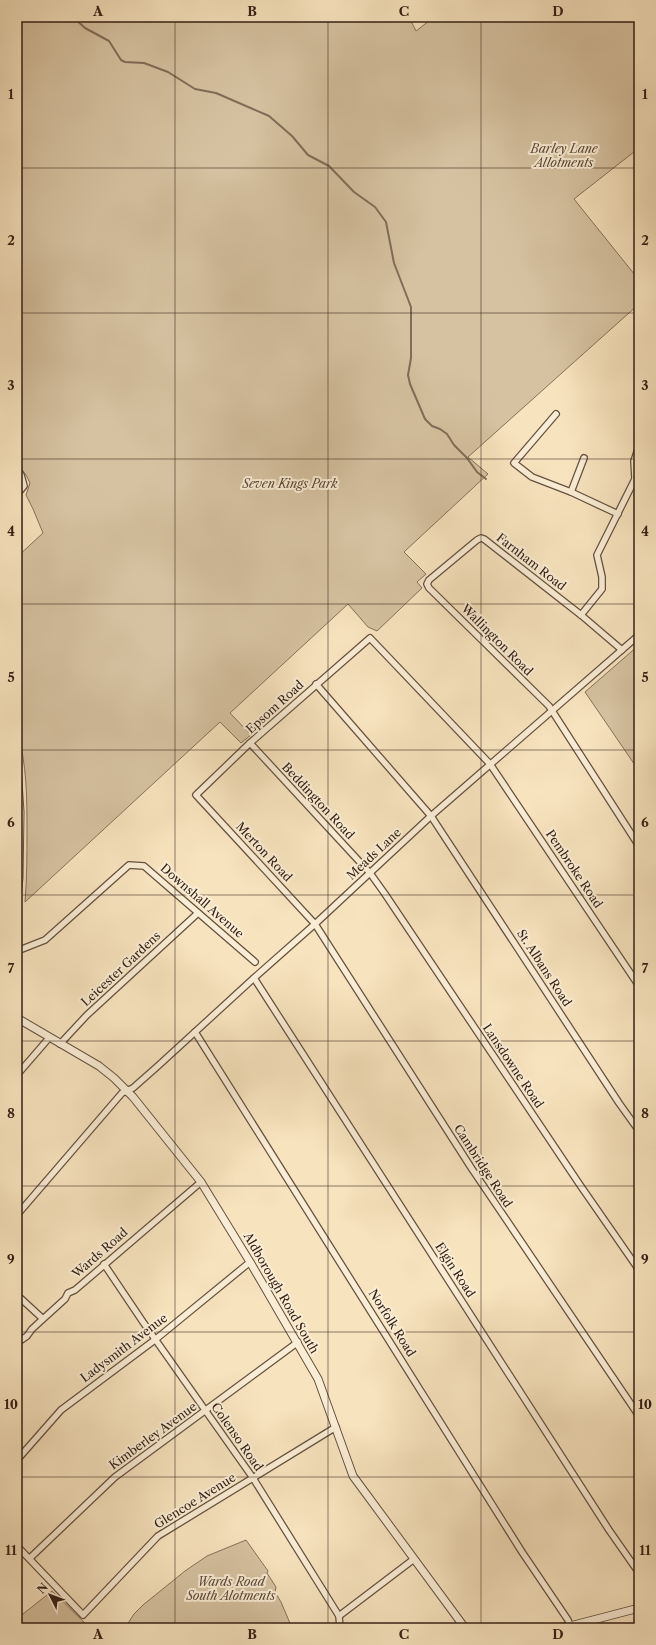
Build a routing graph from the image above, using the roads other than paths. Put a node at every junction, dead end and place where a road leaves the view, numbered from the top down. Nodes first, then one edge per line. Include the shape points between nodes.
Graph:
1 (556, 414) dead end
2 (639, 446) edge
3 (584, 458) dead end
4 (17, 468) edge
5 (639, 471) edge
6 (635, 478) junction
7 (571, 492) junction
8 (17, 494) edge
9 (618, 514) junction
10 (427, 584) joint
11 (581, 615) junction
12 (639, 635) edge
13 (370, 638) joint
14 (622, 650) junction
15 (316, 684) junction
16 (552, 711) junction
17 (250, 743) junction
18 (490, 764) junction
19 (17, 767) edge
20 (196, 795) joint
21 (431, 816) junction
22 (639, 846) edge
23 (370, 873) junction
24 (17, 894) edge
25 (198, 912) junction
26 (315, 924) junction
27 (17, 951) edge
28 (255, 962) dead end
29 (254, 978) junction
30 (639, 986) edge
31 (17, 1018) edge
32 (195, 1032) junction
33 (49, 1038) junction
34 (60, 1044) junction
35 (17, 1075) edge
36 (127, 1090) junction
37 (639, 1131) edge
38 (201, 1182) junction
39 (17, 1215) edge
40 (250, 1262) junction
41 (104, 1264) junction
42 (639, 1270) edge
43 (17, 1295) edge
44 (42, 1318) junction
45 (156, 1339) junction
46 (298, 1342) junction
47 (17, 1343) edge
48 (206, 1410) junction
49 (639, 1416) edge
50 (336, 1428) junction
51 (17, 1460) edge
52 (253, 1478) junction
53 (17, 1546) edge
54 (30, 1558) junction
55 (414, 1559) junction
56 (639, 1573) edge
57 (639, 1608) edge
58 (339, 1616) junction
59 (570, 1626) junction
60 (340, 1628) edge
61 (465, 1628) edge
62 (556, 1628) edge

1 - 7 street via 514,463 532,477
2 - 6 street via 634,462
3 - 7 street
4 - 8 street via 24,486
5 - 6 street
6 - 9 street
7 - 9 street
9 - 11 street via 597,555 602,589
10 - 11 street, Farnham Road via 481,538
10 - 16 street, Wallington Road
11 - 14 street, Farnham Road
12 - 14 street, Meads Lane
13 - 15 street, Epsom Road
13 - 18 street, Pembroke Road
14 - 16 street, Meads Lane
15 - 17 street, Epsom Road
15 - 21 street, St. Albans Road
16 - 18 street, Meads Lane
16 - 22 street, Wallington Road
17 - 20 street, Epsom Road
17 - 23 street, Beddington Road
18 - 21 street, Meads Lane
18 - 30 street, Pembroke Road
19 - 24 street via 20,812
20 - 26 street, Merton Road
21 - 23 street, Meads Lane
21 - 37 street, St. Albans Road
23 - 26 street, Meads Lane
23 - 42 street, Lansdowne Road
25 - 27 street, Downshall Avenue via 144,866 129,865 45,940
25 - 28 street, Downshall Avenue
25 - 34 street, Leicester Gardens via 87,1015
26 - 29 street, Meads Lane
26 - 49 street, Cambridge Road via 472,1169
29 - 32 street, Meads Lane
29 - 56 street, Elgin Road
31 - 33 street, Aldborough Road South
32 - 36 street, Meads Lane via 133,1088
32 - 59 street, Norfolk Road
33 - 34 street, Aldborough Road South
33 - 35 street
34 - 36 street, Aldborough Road South via 98,1066
36 - 38 street, Aldborough Road South
36 - 39 street, Meads Lane
38 - 40 street, Aldborough Road South
38 - 41 street, Wards Road
40 - 45 street, Ladysmith Avenue
40 - 46 street, Aldborough Road South
41 - 44 street, Wards Road
41 - 45 street, Colenso Road
43 - 44 street
44 - 47 street, Wards Road via 27,1336
45 - 48 street, Colenso Road
45 - 51 street, Ladysmith Avenue via 61,1410
46 - 48 street, Kimberley Avenue
46 - 50 street, Aldborough Road South via 322,1387
48 - 52 street, Colenso Road
48 - 54 street, Kimberley Avenue via 115,1477
50 - 52 street, Glencoe Avenue
50 - 55 street, Aldborough Road South via 353,1476
52 - 54 street, Glencoe Avenue via 158,1536 83,1615
52 - 58 street, Colenso Road
53 - 54 street
55 - 58 street
55 - 61 street, Aldborough Road South
57 - 59 street
58 - 60 street, Colenso Road
59 - 62 street

